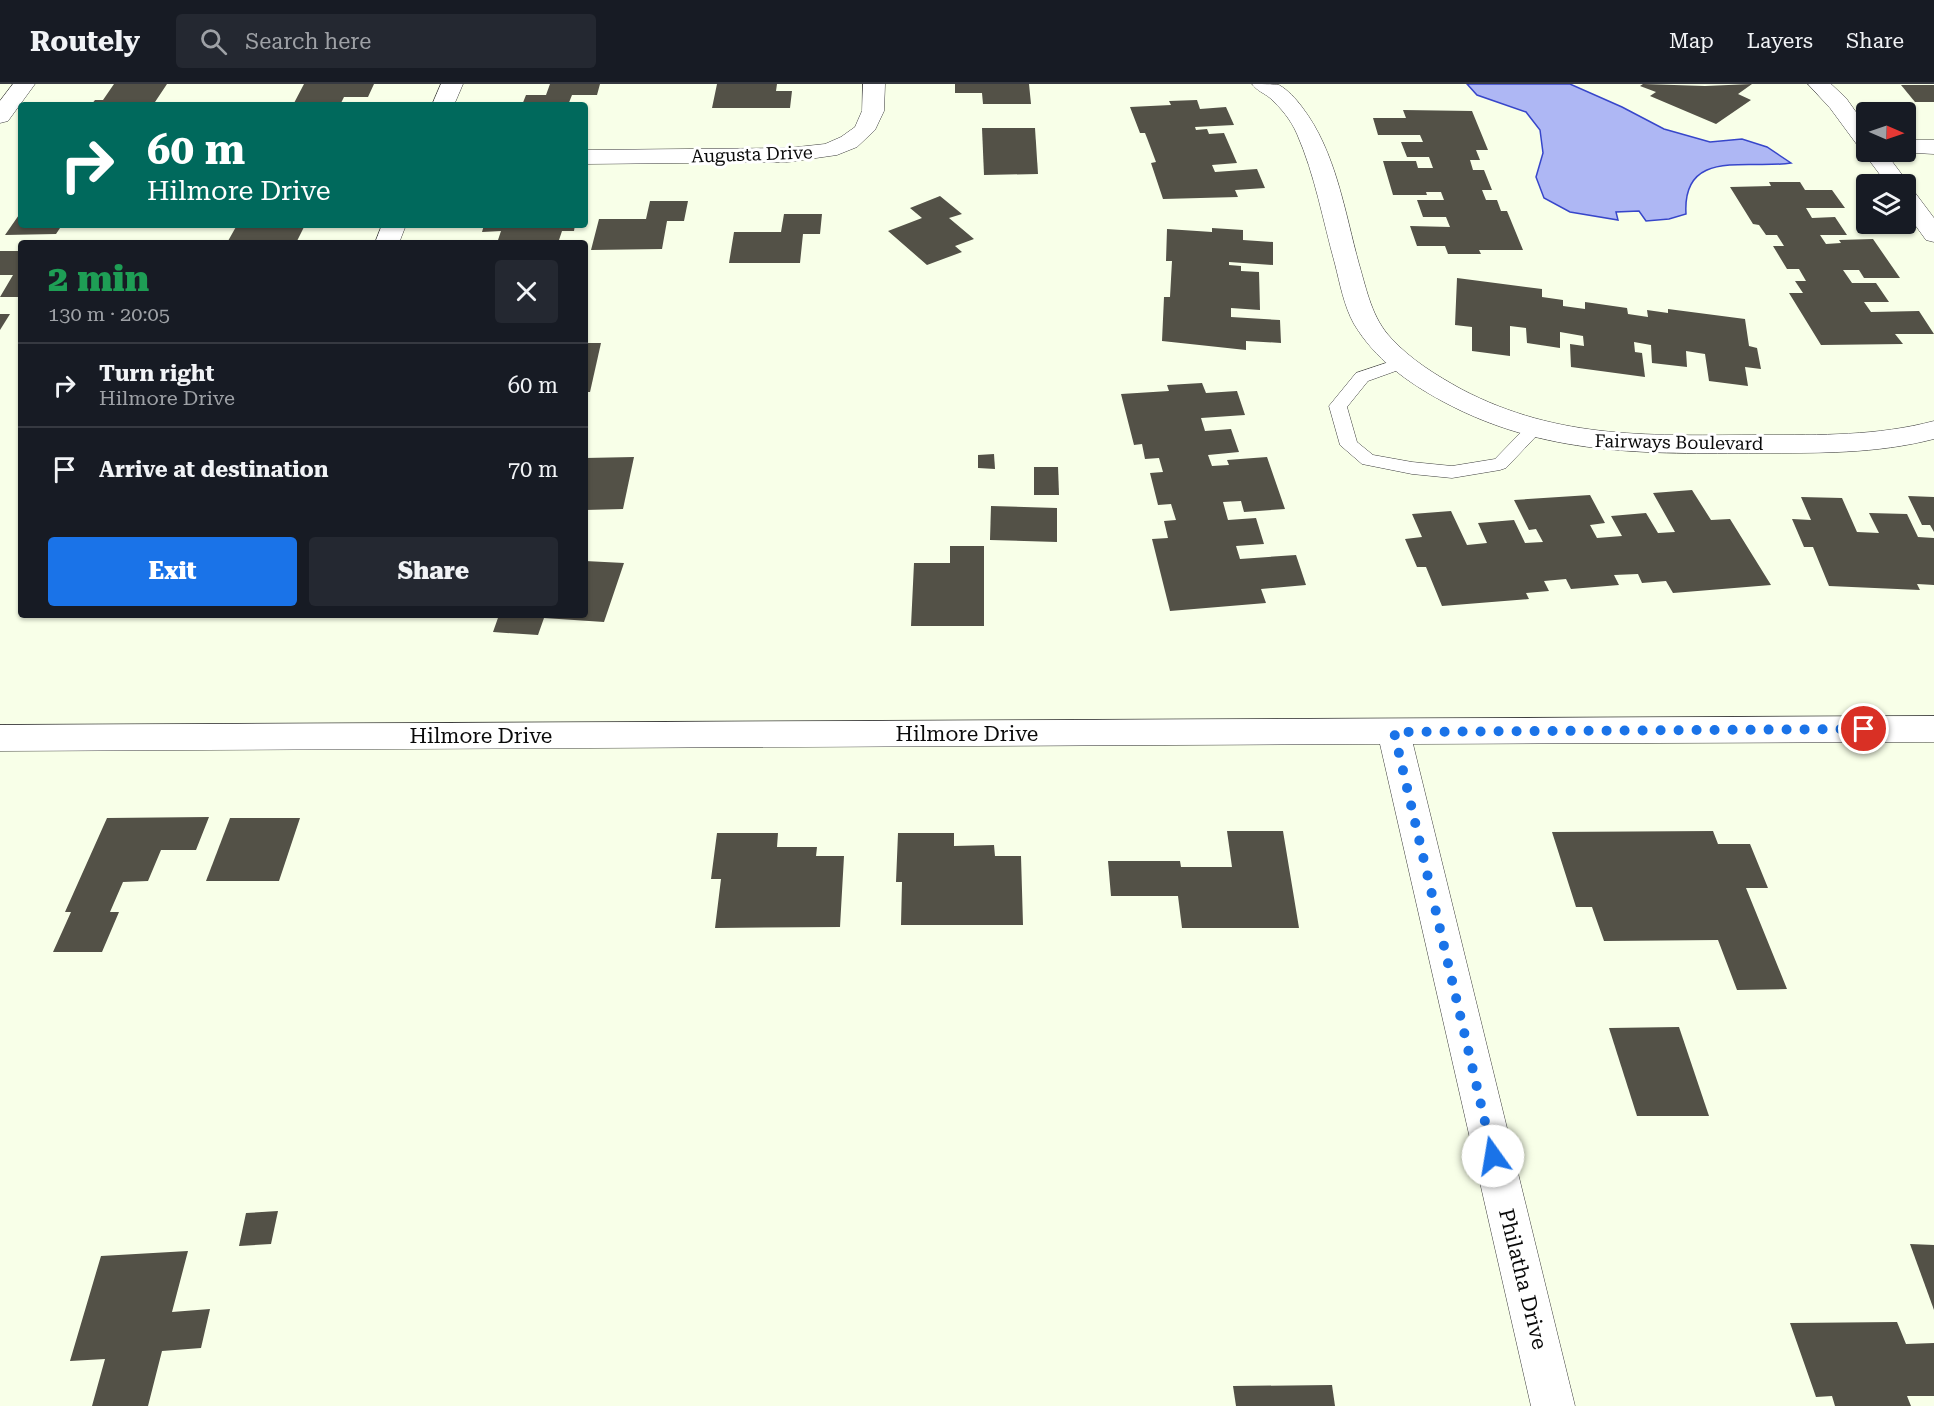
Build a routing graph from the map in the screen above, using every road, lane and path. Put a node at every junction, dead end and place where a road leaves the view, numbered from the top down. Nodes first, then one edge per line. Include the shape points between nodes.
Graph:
1 (24, 84) edge
2 (452, 84) edge
3 (874, 84) edge
4 (1263, 84) edge
5 (1819, 84) edge
6 (444, 102) edge
7 (0, 116) edge
8 (1856, 127) edge
9 (1916, 147) edge
10 (1934, 147) edge
11 (588, 157) edge
12 (1916, 210) edge
13 (1934, 235) edge
14 (1401, 363) junction
15 (1533, 430) junction
16 (1934, 430) edge
17 (1934, 729) edge
18 (1394, 732) junction
19 (2, 741) edge
20 (1553, 1406) edge

1 - 7 street
2 - 6 street
3 - 11 street, Augusta Drive via 873,111 864,130 829,150 788,155
4 - 14 street, Fairways Boulevard via 1286,100 1308,129 1359,305 1367,323
5 - 8 street
9 - 10 street
12 - 13 street
14 - 15 street, Fairways Boulevard via 1482,412
14 - 15 lane via 1362,377 1338,406 1349,445 1368,460 1452,472 1500,464
15 - 16 street, Fairways Boulevard via 1589,440 1672,445 1836,444 1904,438
17 - 18 street, Hilmore Drive
18 - 19 street, Hilmore Drive
18 - 20 street, Philatha Drive

